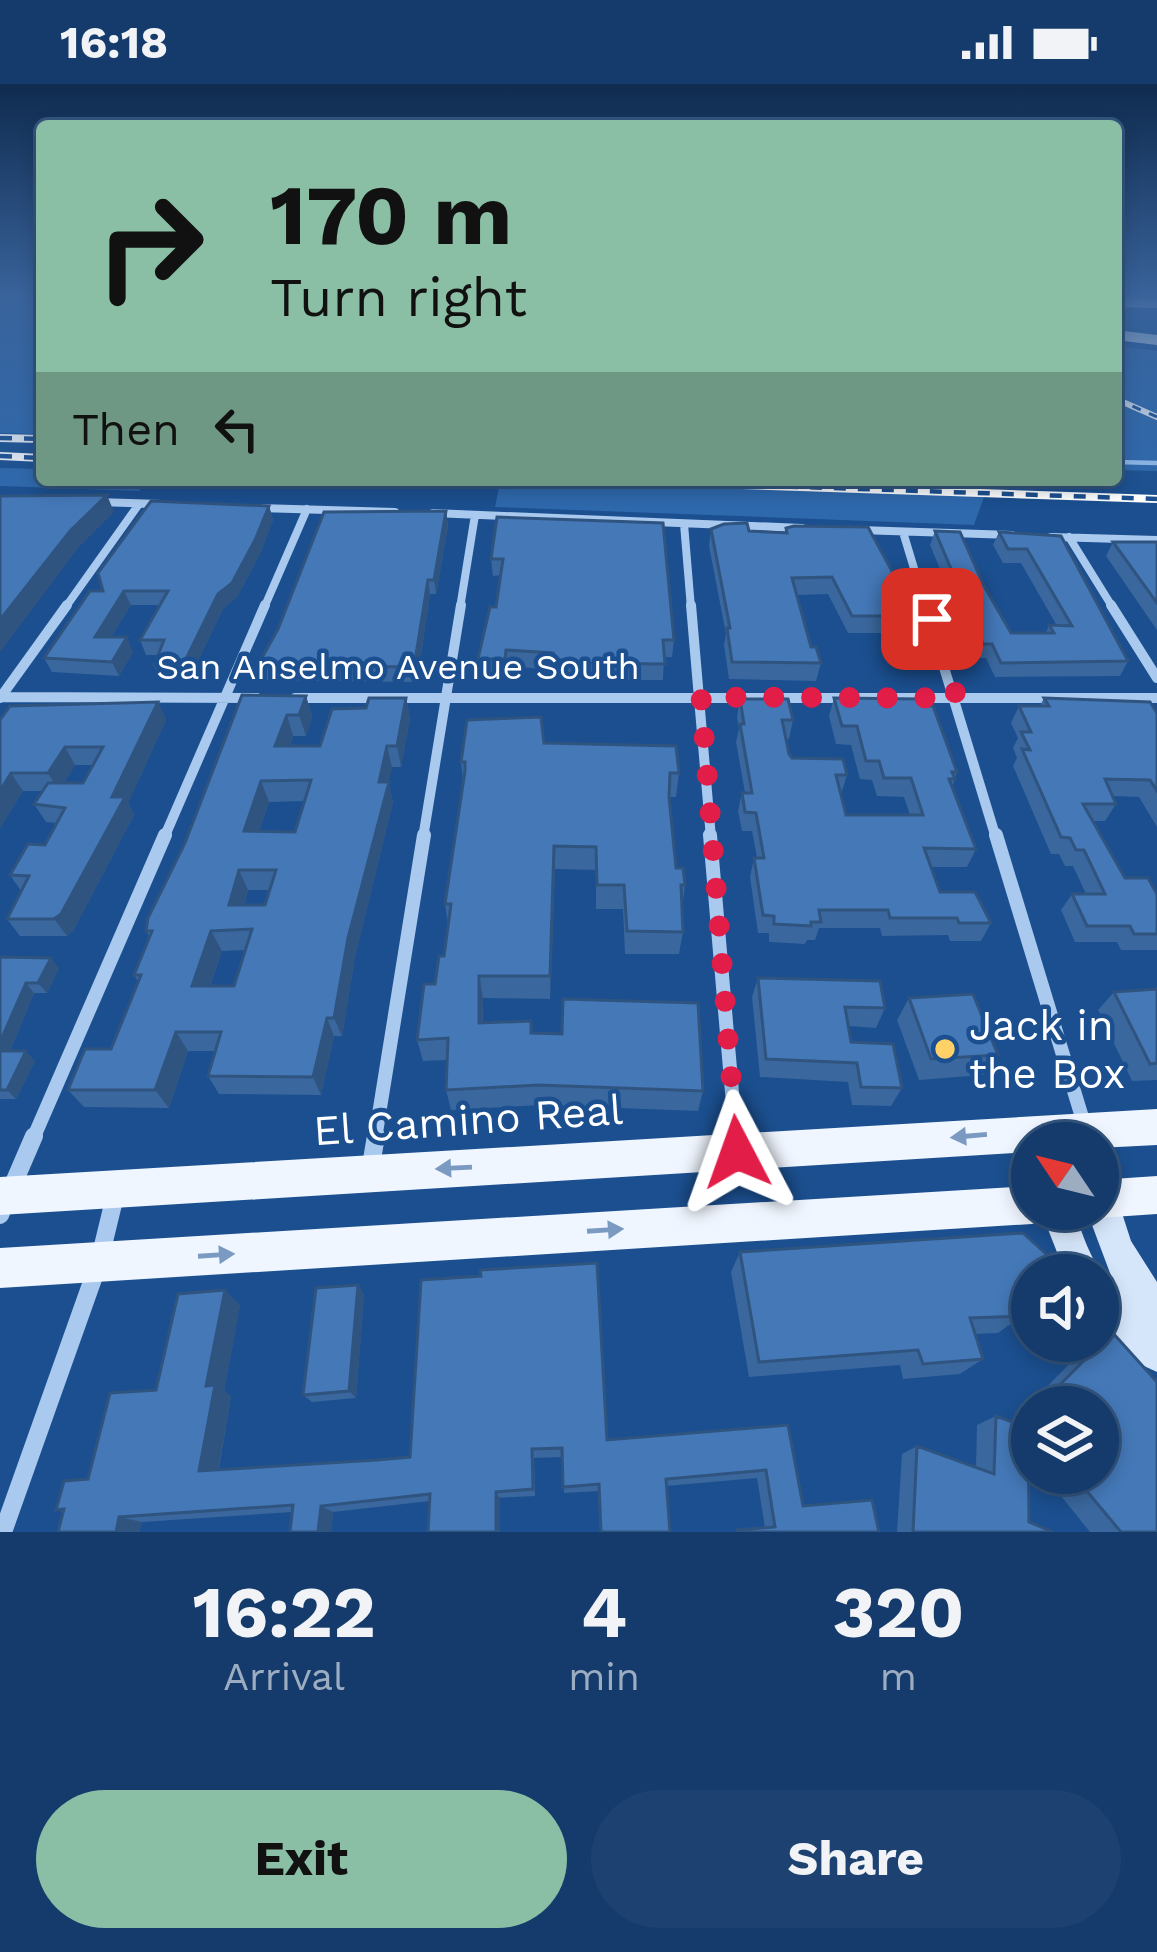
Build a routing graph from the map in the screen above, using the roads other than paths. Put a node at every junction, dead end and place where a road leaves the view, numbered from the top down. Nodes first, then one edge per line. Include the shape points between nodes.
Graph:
1 (92, 502) edge
2 (139, 504) junction
3 (181, 505) edge
4 (244, 507) edge
5 (307, 509) junction
6 (475, 515) junction
7 (684, 524) junction
8 (816, 529) edge
9 (838, 529) edge
10 (903, 532) junction
11 (1021, 536) edge
12 (1045, 536) edge
13 (1069, 537) junction
14 (1157, 540) edge
15 (1157, 678) edge
16 (0, 697) edge
17 (448, 697) junction
18 (701, 697) junction
19 (226, 698) junction
20 (957, 698) junction
21 (1157, 698) edge
22 (1080, 1122) edge
23 (1157, 1127) edge
24 (1119, 1133) edge
25 (1011, 1142) edge
26 (737, 1152) junction
27 (370, 1173) junction
28 (117, 1189) junction
29 (1119, 1195) edge
30 (1157, 1195) edge
31 (3, 1202) edge
32 (1011, 1206) edge
33 (1110, 1230) edge
34 (99, 1262) junction
35 (0, 1268) edge
36 (1157, 1310) edge
37 (1119, 1313) edge
38 (1157, 1353) edge
39 (4, 1532) edge

1 - 2 street
2 - 3 street
2 - 16 street
4 - 5 street
5 - 6 street
5 - 19 street
6 - 7 street
6 - 17 street
7 - 8 street
7 - 18 street
9 - 10 street
10 - 11 street
10 - 20 street
12 - 13 street
13 - 14 street
13 - 15 street
16 - 19 street, San Anselmo Avenue South
17 - 18 street, San Anselmo Avenue South
17 - 19 street, San Anselmo Avenue South
17 - 27 street
18 - 20 street, San Anselmo Avenue South
18 - 26 street
19 - 31 street
20 - 21 street, San Anselmo Avenue South
20 - 22 street
23 - 24 main road, El Camino Real
25 -> 26 main road, El Camino Real
26 -> 27 main road, El Camino Real
27 - 28 main road, El Camino Real
28 - 31 main road, El Camino Real
28 - 34 street
29 - 30 main road
34 -> 32 main road
33 - 36 main road via 1122,1267
34 - 35 main road
34 - 39 street
37 - 38 main road

